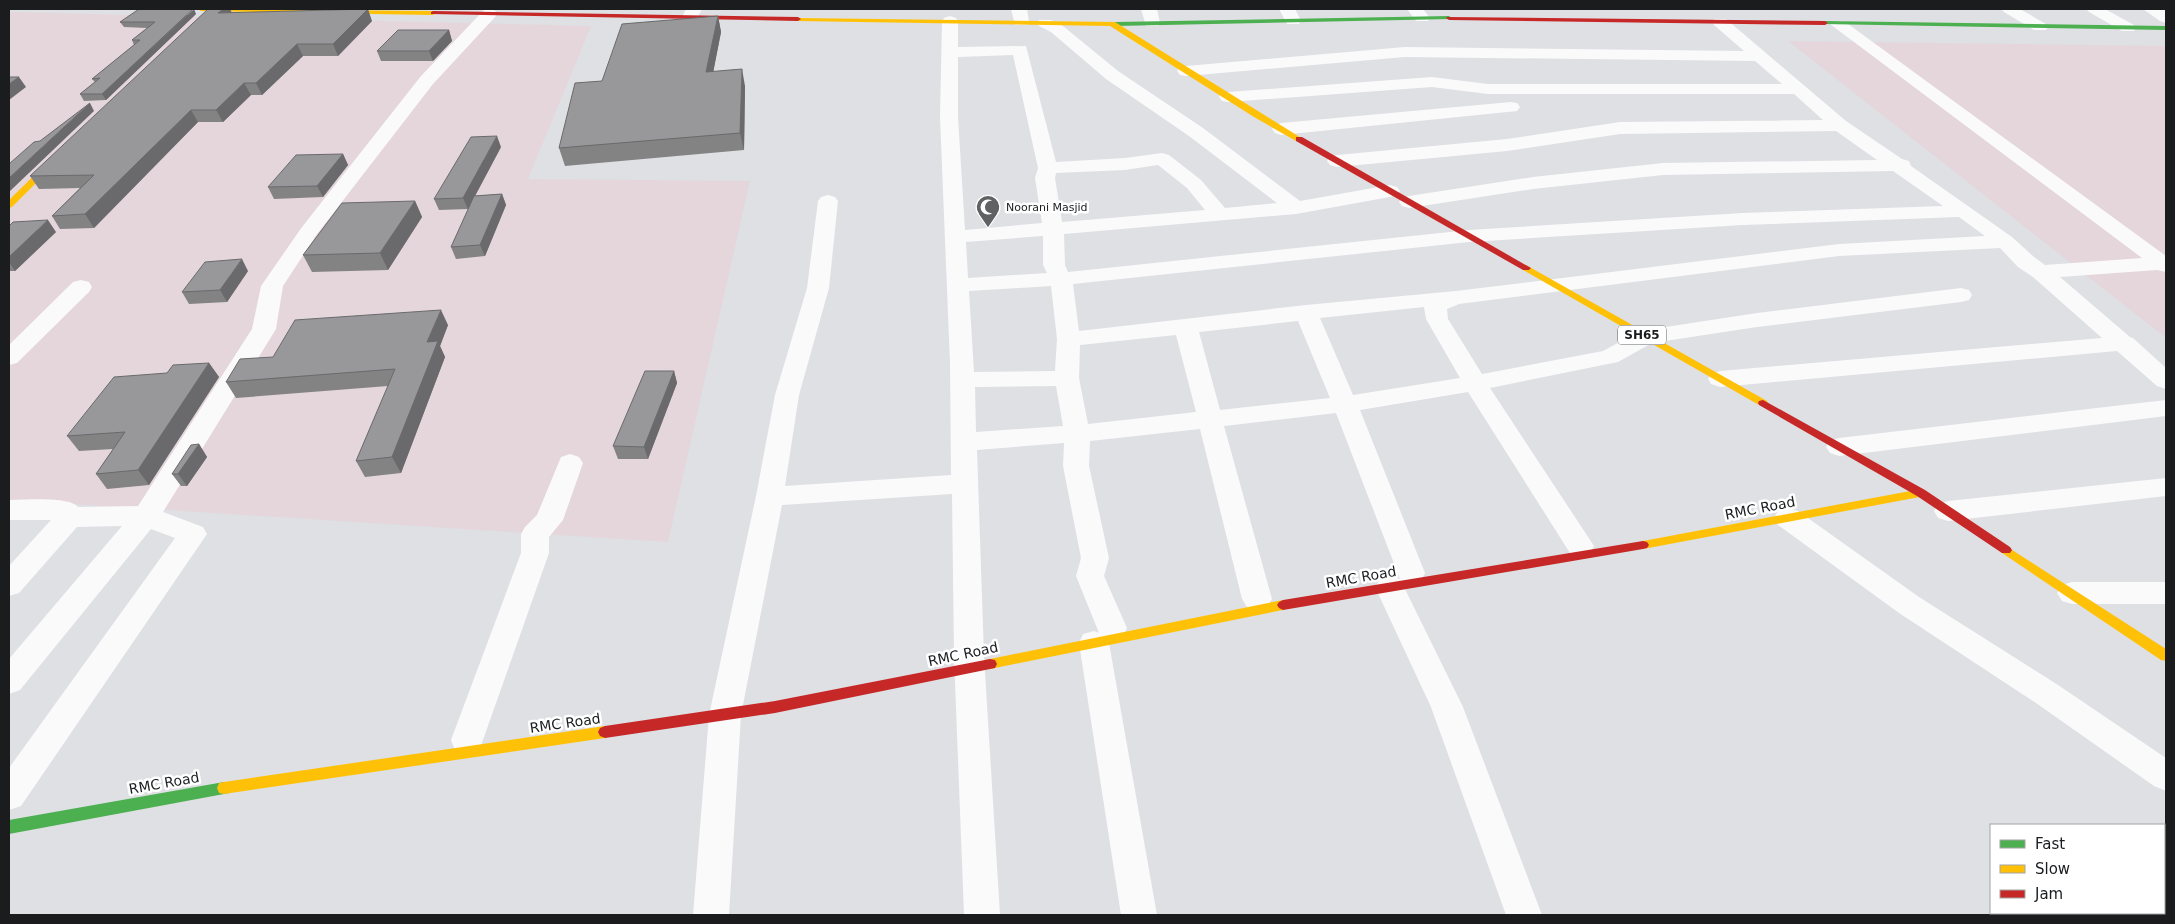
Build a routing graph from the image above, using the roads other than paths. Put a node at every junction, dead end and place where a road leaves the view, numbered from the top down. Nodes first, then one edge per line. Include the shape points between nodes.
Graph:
1 (201, 9) edge
2 (214, 9) edge
3 (2009, 9) edge
4 (2094, 9) edge
5 (2151, 9) edge
6 (692, 13) edge
7 (490, 14) junction
8 (1418, 14) edge
9 (1290, 15) edge
10 (1020, 16) edge
11 (1150, 16) edge
12 (1722, 16) edge
13 (2166, 18) edge
14 (950, 21) junction
15 (200, 23) edge
16 (1045, 23) junction
17 (1740, 23) joint
18 (1112, 24) junction
19 (1838, 24) junction
20 (2040, 27) junction
21 (2128, 28) junction
22 (2166, 28) edge
23 (949, 52) junction
24 (1760, 56) junction
25 (1186, 71) junction
26 (1800, 89) junction
27 (1228, 97) junction
28 (1511, 107) dead end
29 (1840, 124) junction
30 (1281, 129) junction
31 (71, 145) edge
32 (1337, 161) junction
33 (1902, 165) junction
34 (1048, 168) junction
35 (1390, 191) junction
36 (828, 201) dead end
37 (1409, 202) junction
38 (9, 205) edge
39 (1296, 208) junction
40 (1964, 211) junction
41 (1219, 214) junction
42 (1053, 230) junction
43 (1469, 236) junction
44 (955, 237) junction
45 (2005, 241) junction
46 (2165, 265) edge
47 (2041, 272) junction
48 (1061, 279) junction
49 (958, 285) junction
50 (1554, 285) junction
51 (81, 288) dead end
52 (1961, 295) dead end
53 (1458, 297) junction
54 (1306, 312) junction
55 (1186, 328) junction
56 (1646, 337) junction
57 (1069, 339) junction
58 (2125, 343) junction
59 (9, 358) edge
60 (1067, 378) junction
61 (1720, 379) junction
62 (962, 380) junction
63 (2166, 381) edge
64 (1475, 383) junction
65 (1345, 404) junction
66 (2166, 408) edge
67 (1211, 421) junction
68 (1078, 434) junction
69 (963, 442) junction
70 (1839, 447) junction
71 (570, 463) dead end
72 (964, 484) junction
73 (2166, 487) edge
74 (1917, 491) junction
75 (770, 496) junction
76 (9, 510) edge
77 (1948, 511) junction
78 (146, 516) junction
79 (70, 517) junction
80 (1788, 518) junction
81 (1580, 546) junction
82 (1401, 580) junction
83 (9, 585) edge
84 (2166, 593) edge
85 (2072, 594) junction
86 (1257, 599) junction
87 (1103, 635) junction
88 (2166, 656) edge
89 (969, 662) junction
90 (9, 681) edge
91 (786, 693) dead end
92 (727, 705) junction
93 (467, 740) dead end
94 (2166, 776) edge
95 (9, 794) edge
96 (9, 827) edge
97 (711, 915) edge
98 (982, 915) edge
99 (1140, 915) edge
100 (1524, 915) edge

1 - 2 main road
2 - 7 main road
2 - 15 main road
3 - 20 street
4 - 21 street
5 - 13 street
6 - 7 main road
6 - 14 main road
7 - 78 street via 427,80 309,231 272,286 264,329
8 - 9 main road
8 - 12 main road
9 - 11 main road
10 - 14 main road
10 - 16 main road
11 - 18 main road
12 - 17 street
12 - 24 street
14 - 23 street
16 - 18 main road
16 - 39 street
17 - 19 main road
18 - 25 main road, SH65
19 - 20 main road
19 - 46 street
20 - 21 main road
21 - 22 main road
23 - 34 street via 1020,50
23 - 44 street
24 - 25 street via 1405,52
24 - 26 street
25 - 27 main road, SH65
26 - 27 street via 1488,89 1432,82
26 - 29 street
27 - 30 main road, SH65
28 - 30 street
29 - 32 street via 1620,128 1507,145
29 - 33 street
30 - 32 main road, SH65
31 - 38 main road
32 - 35 main road, SH65
33 - 37 street via 1664,169 1533,183
33 - 40 street
34 - 41 street via 1162,159 1194,184
34 - 42 street via 1045,178
35 - 37 main road, SH65
35 - 39 street
36 - 75 street via 818,288 788,395
37 - 43 main road, SH65
39 - 41 street
40 - 43 street via 1743,219
40 - 45 street
41 - 42 street
42 - 44 street
42 - 48 street via 1054,265
43 - 48 street
43 - 50 main road, SH65
44 - 49 street
45 - 47 street
45 - 50 street via 1839,250
46 - 47 street
47 - 58 street
48 - 49 street
48 - 57 street
49 - 62 street
50 - 53 street
50 - 56 main road, SH65
51 - 59 street
52 - 56 street
53 - 54 street
53 - 64 street via 1443,301 1435,307 1436,313
54 - 55 street
54 - 65 street
55 - 57 street
55 - 67 street
56 - 61 main road, SH65
56 - 64 street via 1610,357
57 - 60 street
58 - 61 street
58 - 63 street
60 - 62 street
60 - 68 street
61 - 70 main road, SH65
62 - 69 street
64 - 65 street
64 - 81 street
65 - 67 street
65 - 82 street
66 - 70 street
67 - 68 street
67 - 86 street
68 - 69 street
68 - 87 street via 1076,466 1095,558 1090,576
69 - 72 street
70 - 74 main road, SH65
71 - 93 street via 549,520 535,534 535,553
72 - 75 street
72 - 89 street
73 - 77 street
74 - 77 main road, SH65
74 - 80 main road, RMC Road
74 - 81 main road, RMC Road
75 - 92 street
76 - 79 street via 65,510
77 - 85 main road, SH65
78 - 79 street
78 - 90 street
78 - 95 street via 192,534
79 - 83 street
80 - 82 main road, RMC Road via 1634,547
80 - 94 street via 1909,604
81 - 82 main road, RMC Road
82 - 86 main road, RMC Road
82 - 87 main road, RMC Road via 1266,608
82 - 100 street
84 - 85 street
85 - 88 main road, SH65
86 - 87 main road, RMC Road
87 - 89 main road, RMC Road
87 - 89 main road, RMC Road
87 - 99 street
89 - 91 main road, RMC Road
89 - 92 main road, RMC Road via 775,708
89 - 98 street
92 - 96 main road, RMC Road via 185,794
92 - 97 street

